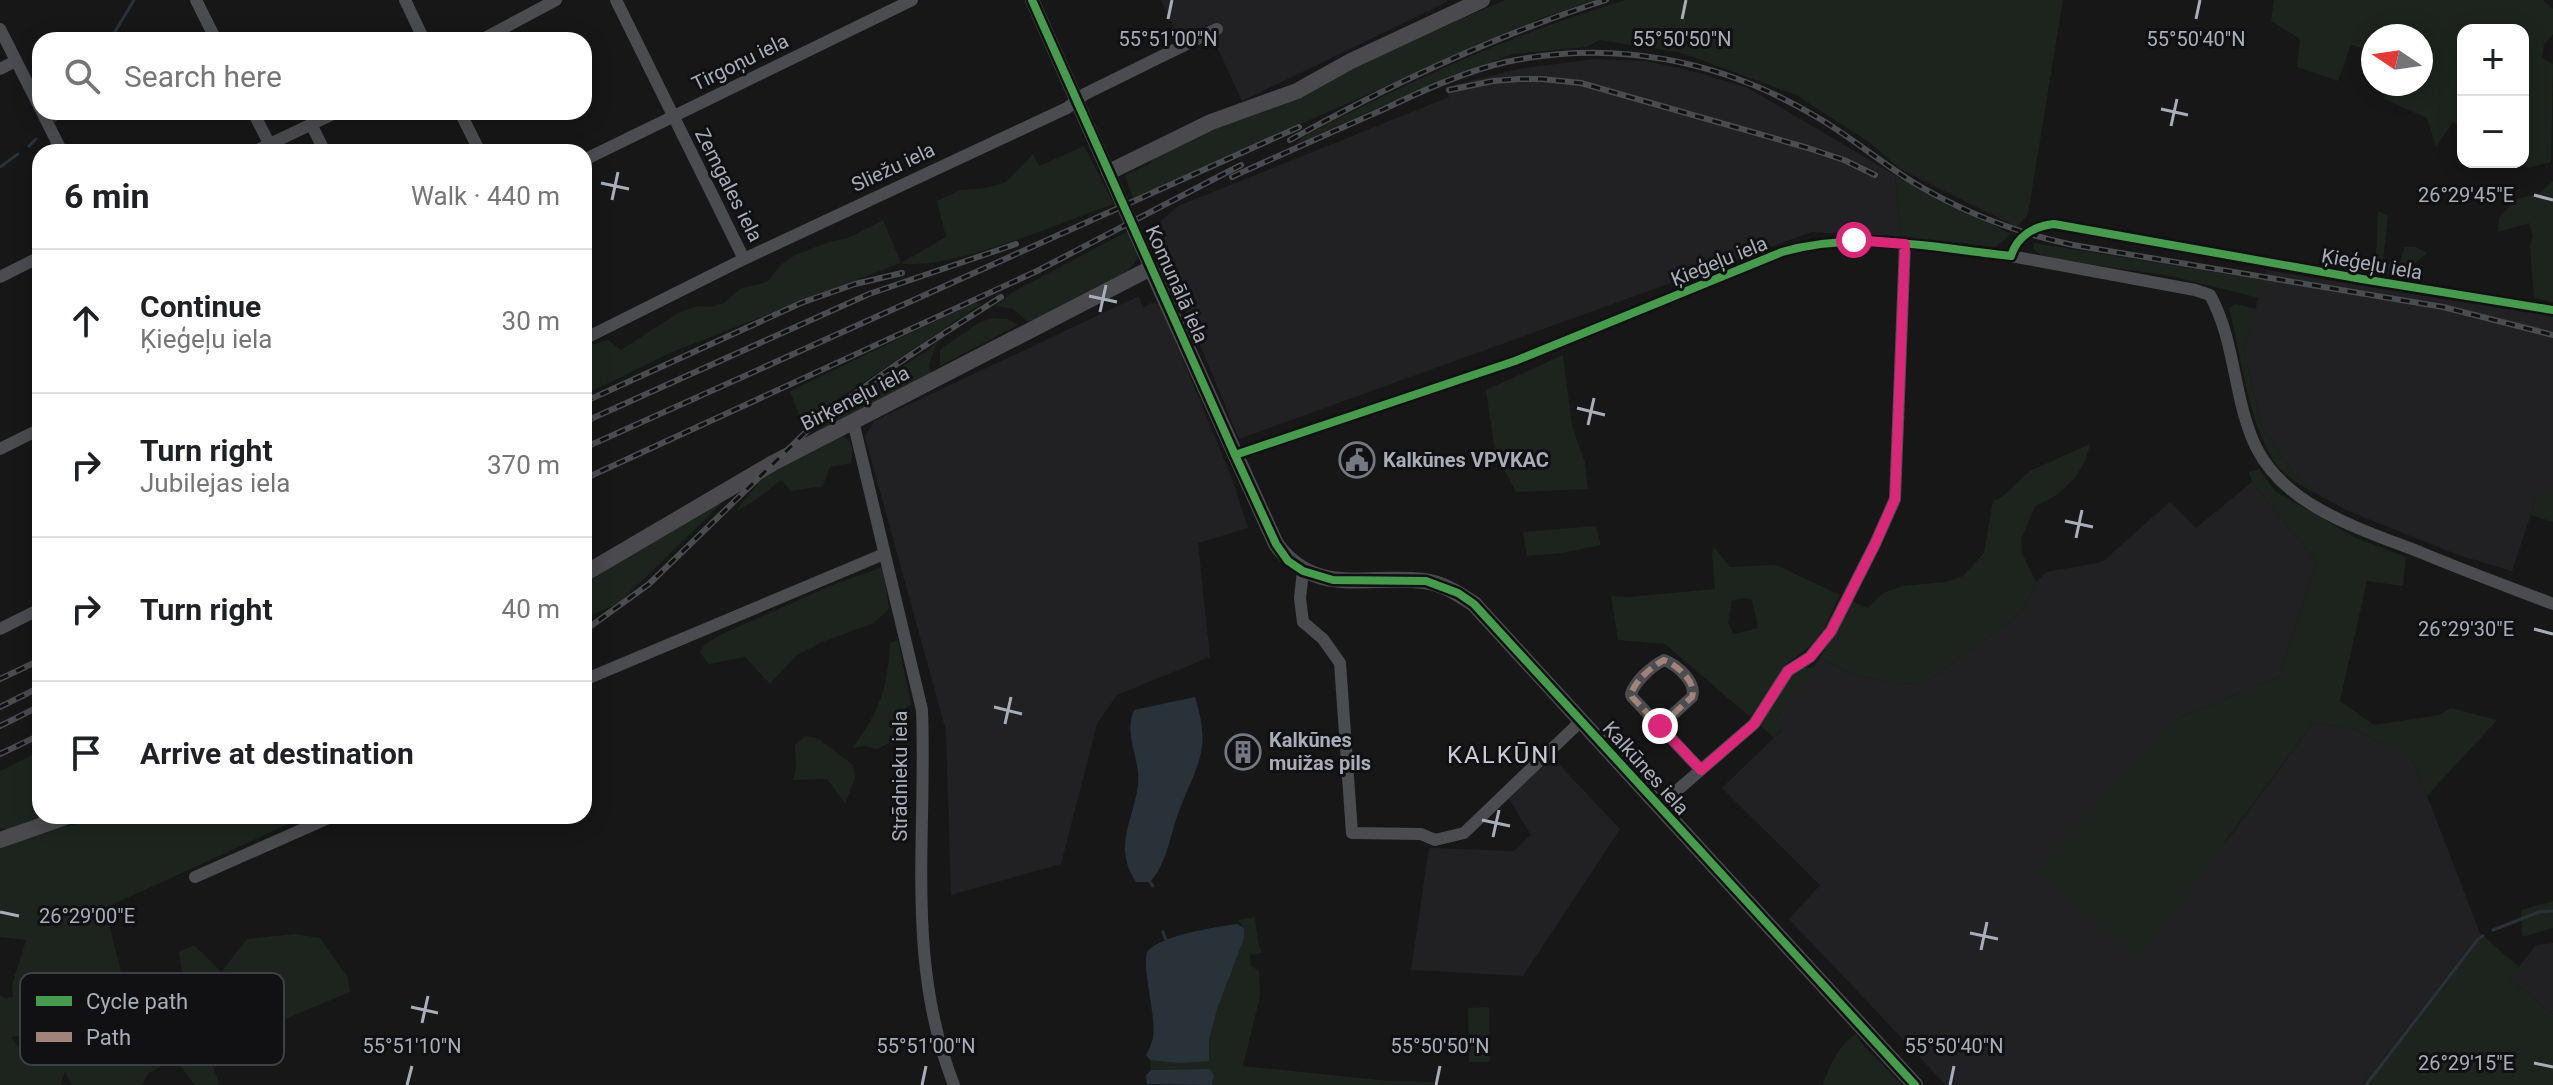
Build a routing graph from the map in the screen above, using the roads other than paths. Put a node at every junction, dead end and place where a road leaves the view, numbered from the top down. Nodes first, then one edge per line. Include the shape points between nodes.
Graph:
1 (405, 0) edge
2 (556, 0) edge
3 (616, 0) edge
4 (912, 0) edge
5 (1032, 0) edge
6 (200, 1) edge
7 (1477, 1) edge
8 (0, 29) edge
9 (1217, 29) dead end
10 (213, 32) edge
11 (420, 32) edge
12 (496, 32) edge
13 (16, 61) junction
14 (0, 69) edge
15 (32, 92) edge
16 (1078, 100) junction
17 (673, 117) junction
18 (46, 120) edge
19 (257, 120) edge
20 (320, 120) edge
21 (464, 120) edge
22 (311, 124) junction
23 (269, 143) joint
24 (58, 144) edge
25 (321, 144) edge
26 (476, 144) edge
27 (592, 156) edge
28 (1109, 172) junction
29 (1905, 244) junction
30 (2011, 256) junction
31 (744, 259) junction
32 (32, 261) edge
33 (1151, 268) junction
34 (0, 277) edge
35 (2553, 310) edge
36 (592, 335) edge
37 (853, 421) junction
38 (32, 433) edge
39 (0, 449) edge
40 (1235, 455) junction
41 (884, 554) junction
42 (592, 569) edge
43 (1303, 571) junction
44 (2553, 604) edge
45 (32, 613) edge
46 (0, 629) edge
47 (592, 677) edge
48 (1581, 721) junction
49 (1660, 726) junction
50 (1701, 770) junction
51 (1659, 806) junction
52 (46, 824) edge
53 (315, 824) edge
54 (0, 840) edge
55 (195, 877) dead end
56 (954, 1085) edge
57 (1915, 1085) edge

1 - 11 street
2 - 12 street
3 - 17 street, Zemgales iela
4 - 17 street, Tirgoņu iela
5 - 16 street, Komunālā iela
6 - 10 street
7 - 28 main road via 1297,91 1211,122
8 - 13 street
9 - 16 street, Sliežu iela
13 - 14 street
13 - 15 street
16 - 28 street, Komunālā iela
16 - 31 street, Sliežu iela
17 - 27 street, Tirgoņu iela
17 - 31 street, Zemgales iela
18 - 24 street
19 - 23 street
20 - 22 street
21 - 26 street
22 - 23 street
22 - 25 street
28 - 33 street, Komunālā iela
29 - 30 street, Ķieģeļu iela
29 - 40 street, Ķieģeļu iela via 1854,240 1804,245 1515,361
29 - 50 street via 1895,499 1831,631 1810,657 1788,671 1754,724
30 - 35 street, Ķieģeļu iela via 2035,226 2054,224
30 - 44 street via 2210,295 2220,314 2249,430 2273,473 2349,524
31 - 36 street, Sliežu iela
32 - 34 street
33 - 37 main road, Birķeneļu iela
33 - 40 main road, Komunālā iela
37 - 41 street, Strādnieku iela
37 - 42 main road, Birķeneļu iela
38 - 39 street
40 - 43 main road, Komunālā iela via 1276,544
41 - 47 street
41 - 56 street, Strādnieku iela via 922,710 921,932 927,990
43 - 48 main road, Kalkūnes iela via 1333,580 1426,581 1458,593
43 - 48 street via 1303,622 1340,663 1352,833 1421,834 1435,840 1464,833
45 - 46 street
48 - 51 main road, Kalkūnes iela
49 - 49 street via 1631,694 1657,663 1667,660 1695,691
49 - 50 street
50 - 51 street
51 - 57 main road, Kalkūnes iela
52 - 54 main road
53 - 55 street

